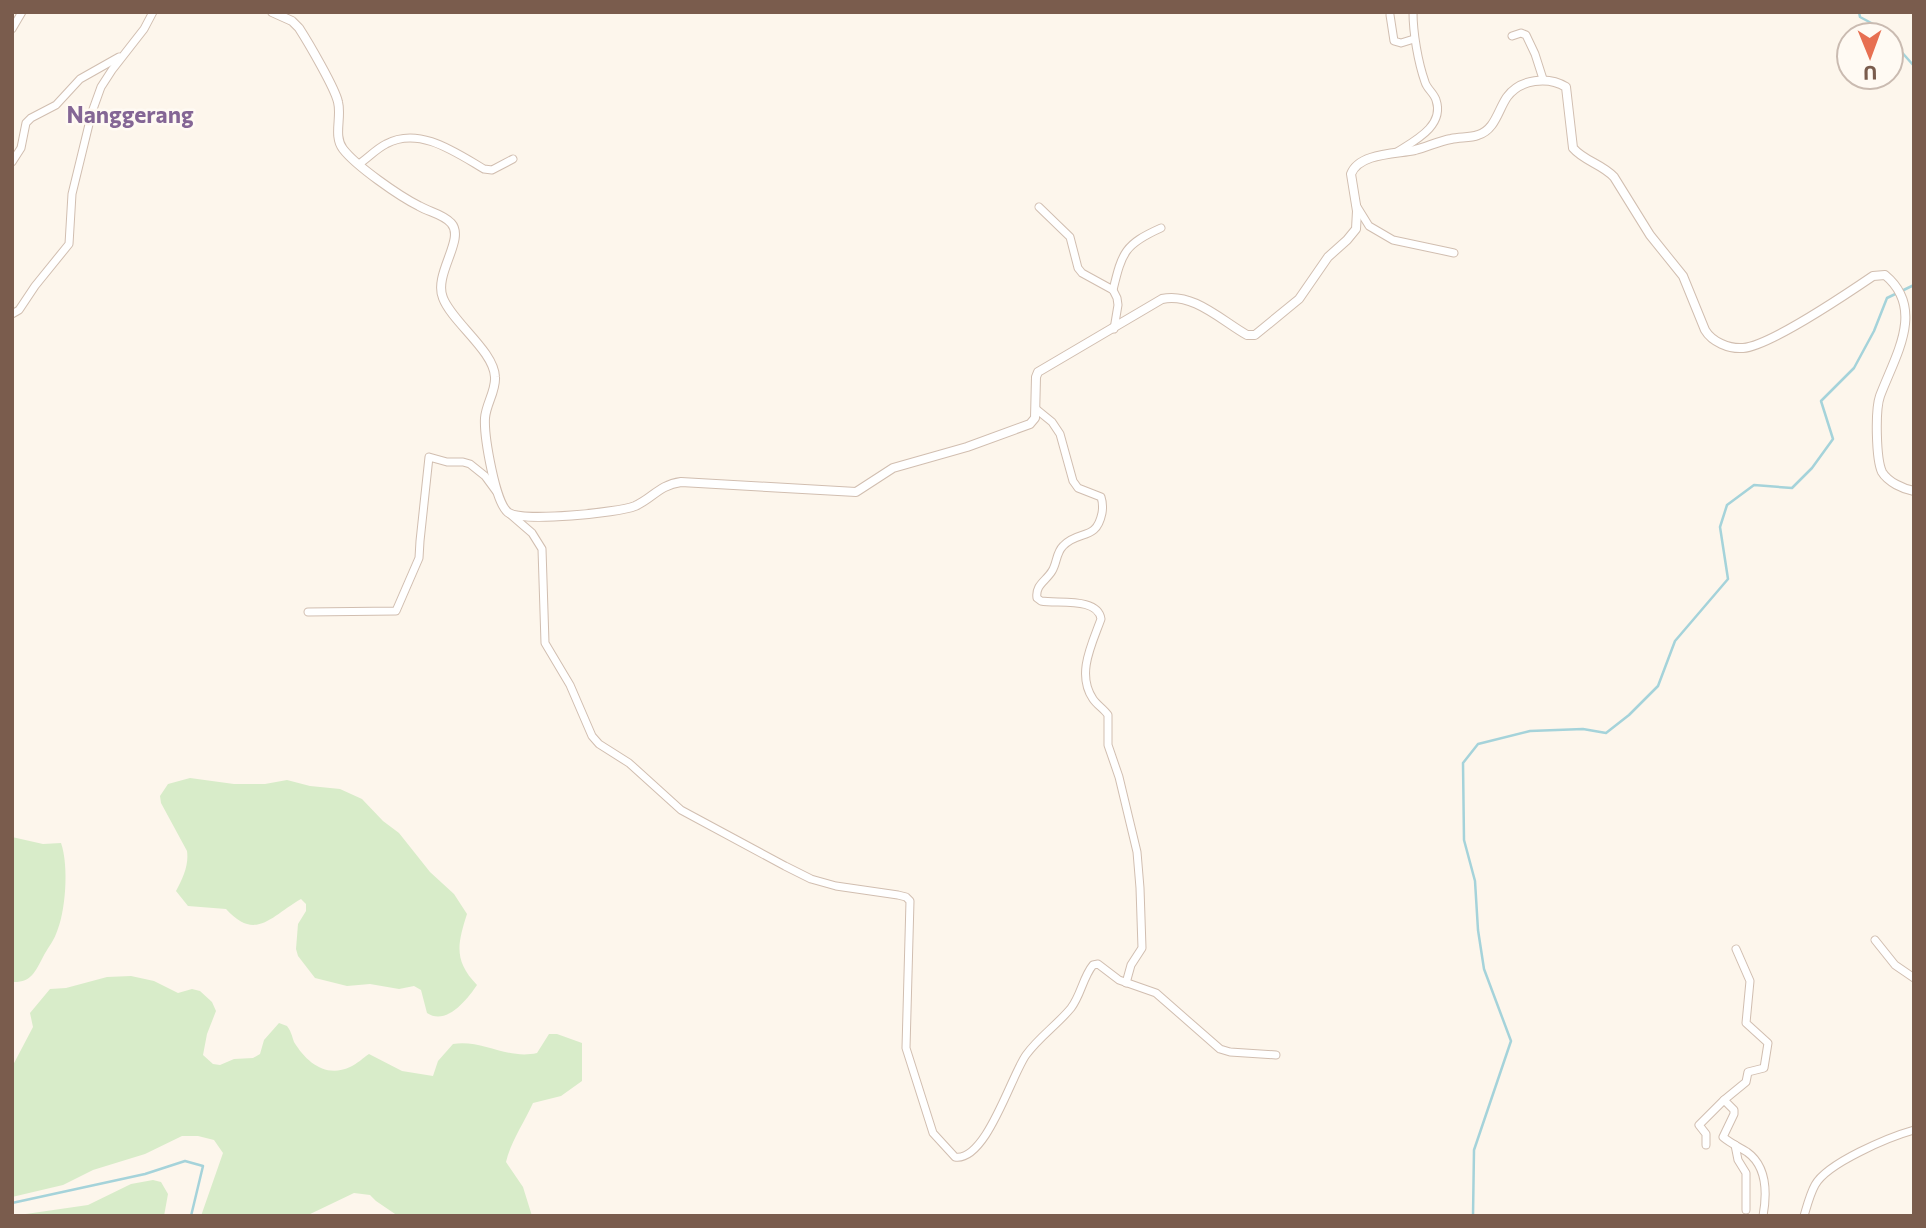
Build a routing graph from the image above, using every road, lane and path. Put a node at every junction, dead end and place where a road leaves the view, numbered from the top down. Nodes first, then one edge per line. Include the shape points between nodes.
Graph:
1 (22, 12) edge
2 (153, 12) edge
3 (272, 12) edge
4 (1413, 12) edge
5 (1390, 15) dead end
6 (12, 29) edge
7 (1512, 36) dead end
8 (1415, 39) junction
9 (122, 54) junction
10 (1543, 79) junction
11 (1396, 153) junction
12 (513, 159) dead end
13 (12, 162) edge
14 (359, 164) junction
15 (1356, 205) junction
16 (1038, 207) dead end
17 (1161, 228) dead end
18 (1454, 253) dead end
19 (1113, 290) junction
20 (12, 314) edge
21 (1114, 329) junction
22 (1036, 409) junction
23 (1914, 491) edge
24 (498, 495) junction
25 (509, 513) junction
26 (308, 612) dead end
27 (1875, 940) dead end
28 (1736, 949) dead end
29 (1914, 978) edge
30 (1126, 983) junction
31 (1276, 1055) dead end
32 (1724, 1100) junction
33 (1914, 1130) edge
34 (1706, 1145) dead end
35 (1735, 1145) junction
36 (1746, 1210) dead end
37 (1763, 1216) edge
38 (1804, 1216) edge

1 - 6 street
2 - 9 street
3 - 14 street via 292,21 304,36 338,100 339,142
4 - 8 street
5 - 8 street via 1394,41
7 - 10 street via 1526,35
8 - 11 street via 1437,113 1429,130
9 - 13 street via 80,79 57,106 31,118
9 - 20 street via 92,112 72,194 69,244
10 - 11 street via 1510,93 1483,133
10 - 23 street via 1566,87 1573,148 1614,177 1650,235 1683,276 1708,337 1716,342 1750,346 1873,276 1885,275 1894,282 1906,296 1908,312 1902,354 1879,399 1880,461 1883,474
11 - 15 street via 1354,168 1351,179
12 - 14 street via 492,170 484,169 433,142 413,137 389,142
14 - 24 street via 454,225 442,293 494,370 485,418
15 - 18 street via 1369,226 1393,240
15 - 21 street via 1357,224 1350,237 1328,257 1299,299 1258,333 1247,335 1195,303 1172,297
16 - 19 street via 1070,237 1082,273
17 - 19 street via 1131,244
19 - 21 street via 1118,305
21 - 22 street via 1038,372
22 - 25 street via 1030,424 893,468 856,492 681,482 661,488 638,505 612,512
22 - 30 street via 1060,434 1078,488 1103,502 1095,530 1063,545 1037,593 1041,601 1086,605 1100,612 1086,685 1108,715 1108,745 1137,852 1140,888 1142,948
24 - 25 street
24 - 26 street via 470,464 429,457 421,553 396,611
25 - 30 street via 542,548 545,643 599,744 629,763 681,810 794,871 835,886 910,901 906,1048 933,1133 955,1157 971,1152 988,1133 1025,1056 1071,1008 1093,965 1103,966
27 - 29 street via 1895,965
28 - 32 street via 1750,981 1745,1023 1769,1046 1764,1068 1748,1072 1746,1082
30 - 31 street via 1156,993 1220,1049
32 - 34 street via 1699,1125 1706,1133
32 - 35 street via 1734,1114 1723,1137
33 - 38 street via 1827,1171 1815,1184
35 - 36 street via 1746,1174
35 - 37 street via 1754,1158 1762,1174 1766,1190

